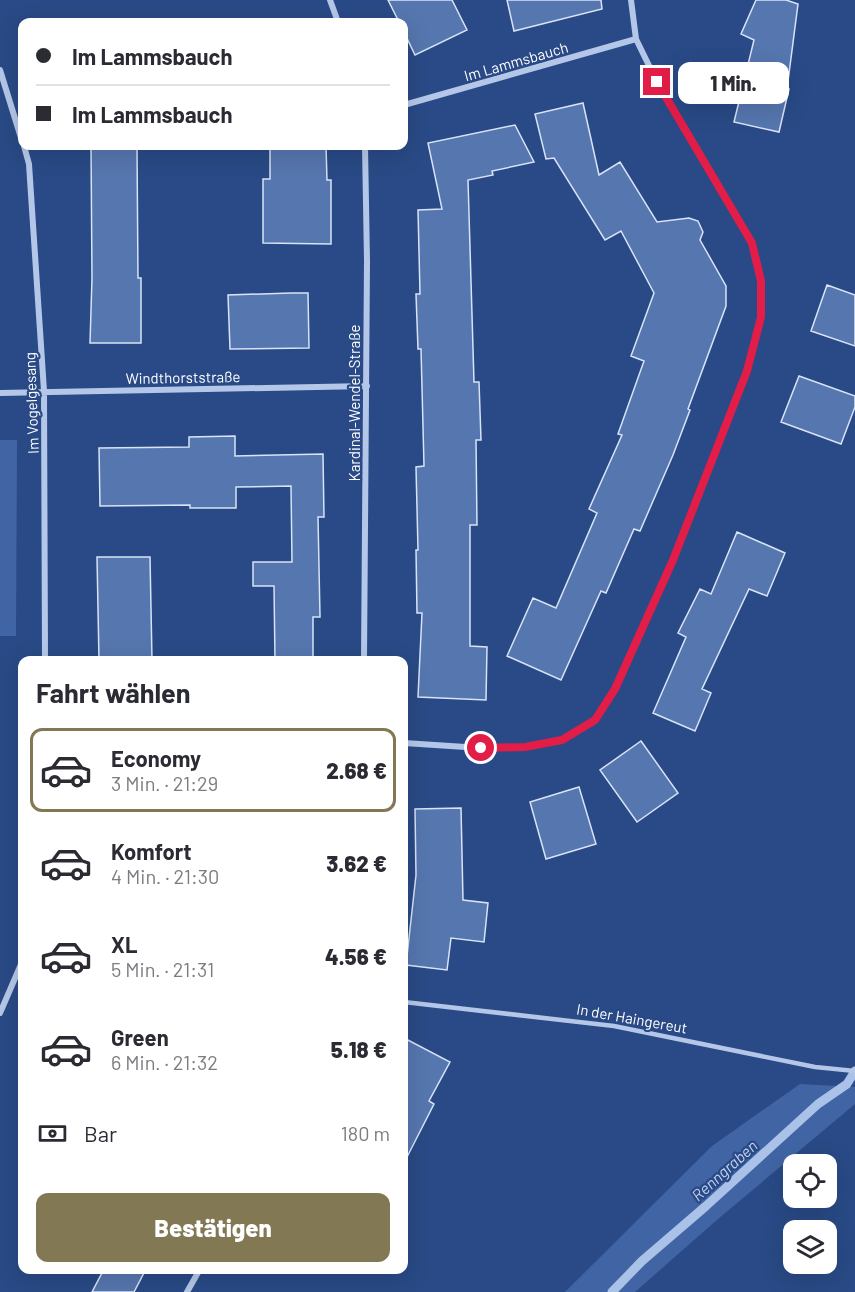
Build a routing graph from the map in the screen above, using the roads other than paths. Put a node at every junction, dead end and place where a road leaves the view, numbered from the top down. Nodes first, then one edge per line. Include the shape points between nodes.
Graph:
1 (330, 0) edge
2 (631, 0) edge
3 (337, 18) edge
4 (636, 39) junction
5 (0, 70) edge
6 (408, 104) edge
7 (18, 128) edge
8 (25, 150) edge
9 (365, 150) edge
10 (367, 386) junction
11 (44, 391) junction
12 (0, 393) edge
13 (45, 656) edge
14 (364, 656) edge
15 (408, 743) edge
16 (18, 971) edge
17 (408, 1002) edge
18 (0, 1013) edge
19 (855, 1071) edge
20 (197, 1274) edge
21 (187, 1292) edge

1 - 3 street
2 - 4 street
4 - 6 street, Im Lammsbauch
4 - 15 street via 752,243 761,281 761,317 747,371 673,560 615,689 595,720 562,740 525,747
5 - 7 street
8 - 11 street, Im Vogelgesang
9 - 10 street, Kardinal-Wendel-Straße
10 - 11 street, Windthorststraße
10 - 14 street, Kardinal-Wendel-Straße
11 - 12 street, Windthorststraße
11 - 13 street, Im Vogelgesang
16 - 18 street
17 - 19 lane, In der Haingereut via 614,1026 815,1067
20 - 21 street

